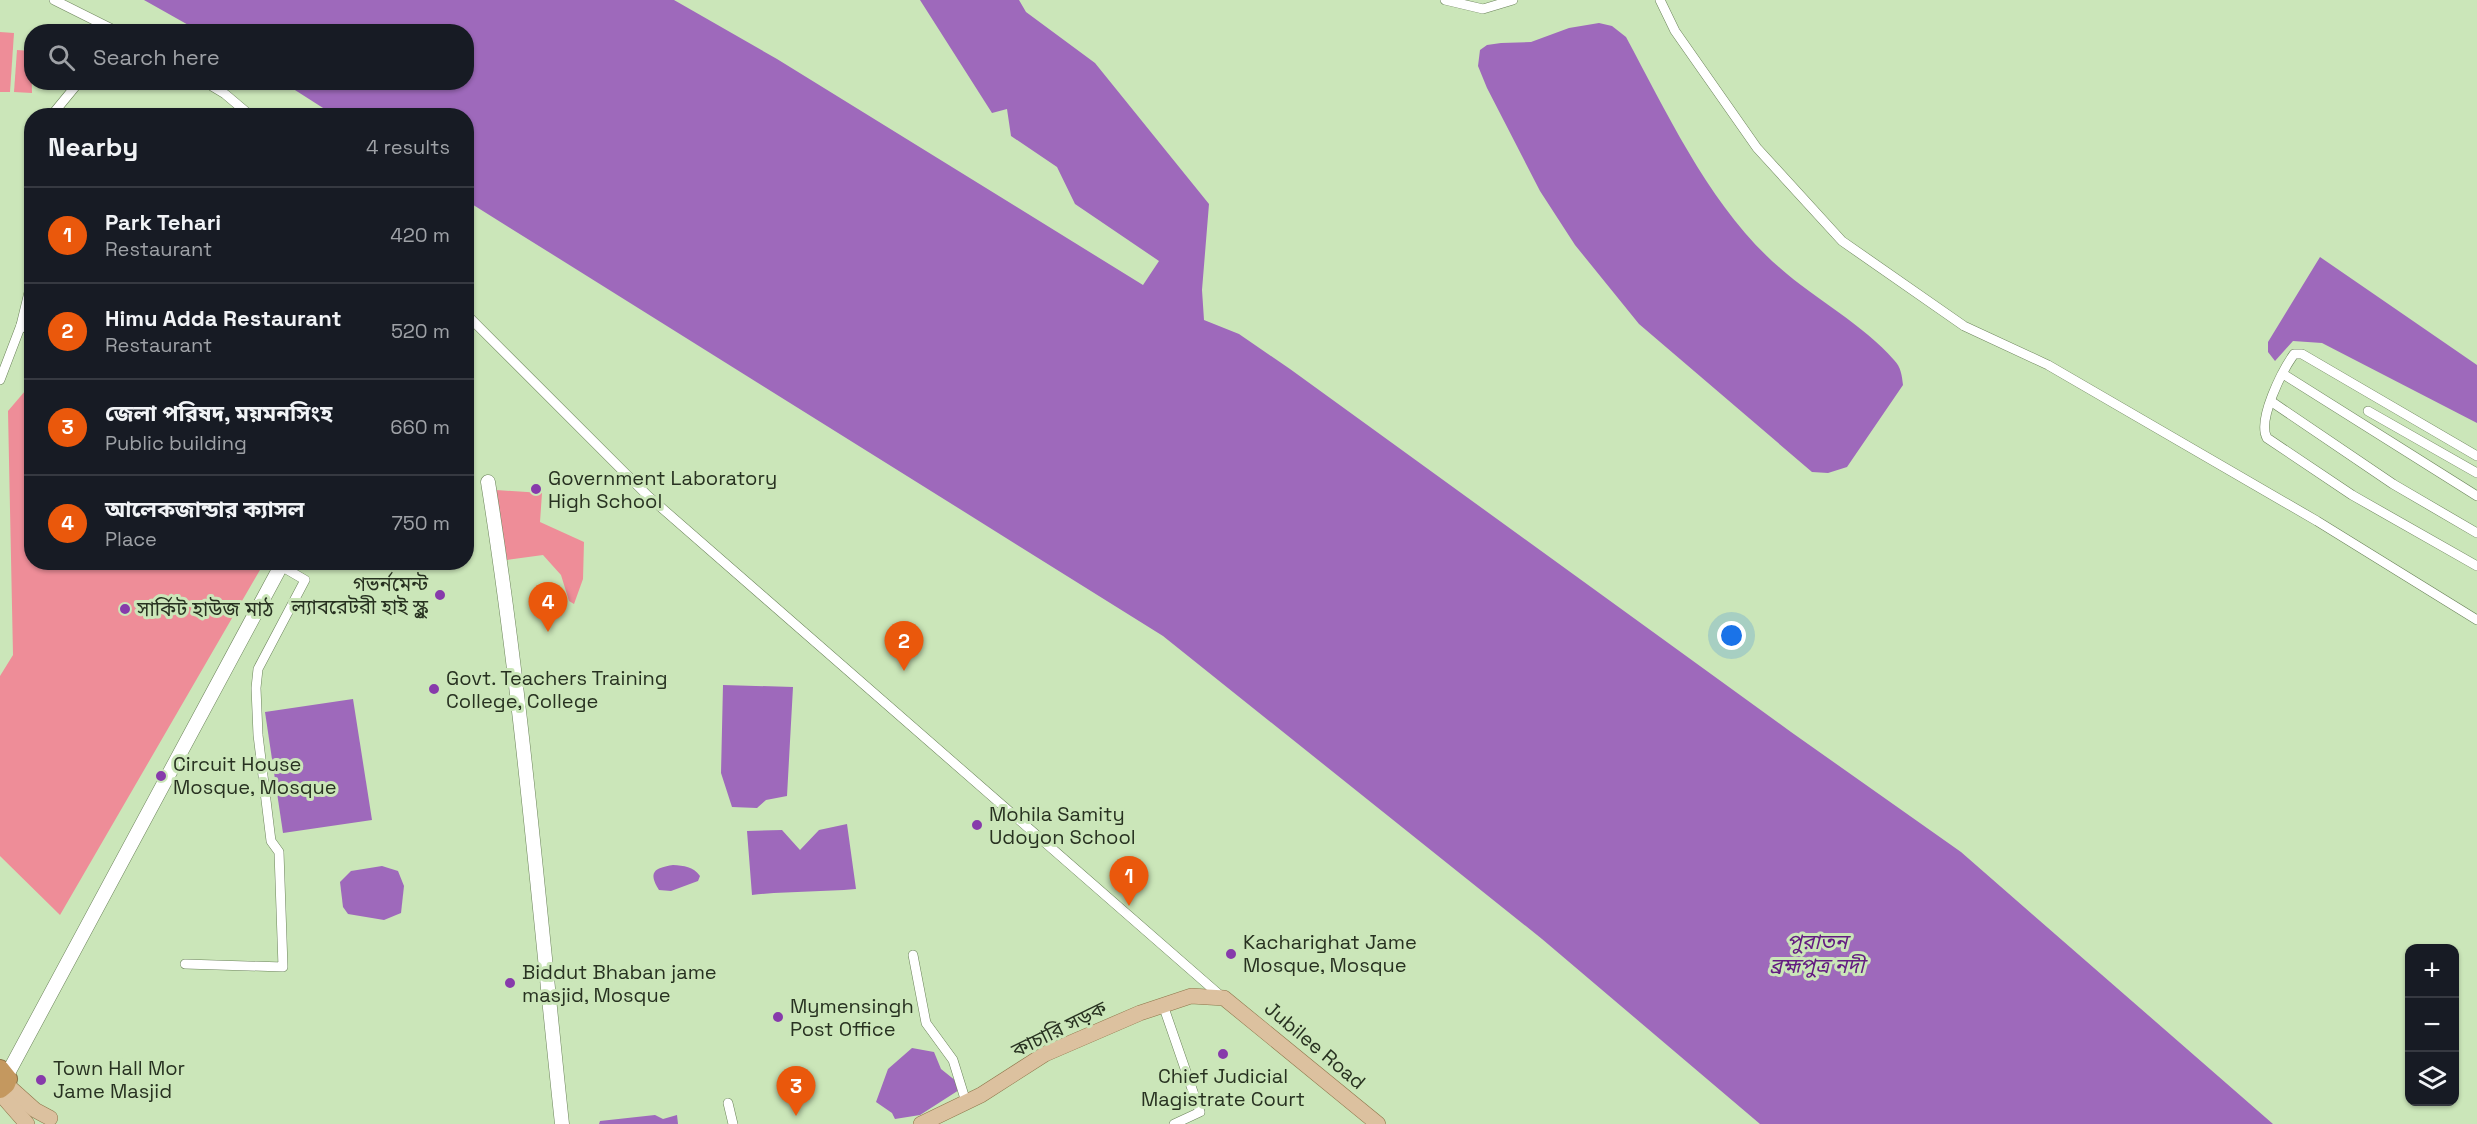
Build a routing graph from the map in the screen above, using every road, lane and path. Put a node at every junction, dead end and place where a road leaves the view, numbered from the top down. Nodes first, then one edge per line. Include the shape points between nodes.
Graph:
1 (54, 0) edge
2 (1445, 0) edge
3 (1513, 0) edge
4 (1660, 0) edge
5 (103, 24) edge
6 (72, 90) edge
7 (218, 90) edge
8 (58, 108) edge
9 (242, 108) edge
10 (24, 313) edge
11 (474, 322) edge
12 (21, 325) junction
13 (24, 327) edge
14 (2283, 374) junction
15 (0, 380) edge
16 (2272, 402) junction
17 (2368, 411) dead end
18 (2477, 456) edge
19 (2477, 473) edge
20 (488, 482) dead end
21 (2477, 496) edge
22 (2477, 532) edge
23 (2477, 566) edge
24 (279, 570) edge
25 (291, 570) edge
26 (2477, 620) edge
27 (913, 955) dead end
28 (185, 964) dead end
29 (1224, 998) junction
30 (1163, 1005) junction
31 (3, 1082) edge
32 (966, 1102) junction
33 (728, 1103) dead end
34 (53, 1123) edge
35 (27, 1124) edge
36 (562, 1124) edge
37 (733, 1124) edge
38 (921, 1124) edge
39 (1174, 1124) edge
40 (1378, 1124) edge

1 - 5 street
2 - 3 street via 1483,9
4 - 26 street via 1675,31 1757,148 1842,242 1964,326 2048,365 2317,521
6 - 8 street
7 - 9 street
10 - 12 street
11 - 29 street via 648,496
12 - 13 street
12 - 15 street
14 - 16 street
14 - 18 street via 2294,354 2302,354
14 - 21 street
16 - 22 street via 2393,484
16 - 23 street via 2262,422 2266,438 2352,495
17 - 19 street
20 - 36 street via 506,593 530,801
24 - 31 street
25 - 28 street via 305,580 265,653 256,688 271,841 279,852 283,967
27 - 32 street via 927,1023 952,1060
29 - 30 main road, কাচারি সড়ক via 1191,996
29 - 40 main road, Jubilee Road
30 - 32 main road, কাচারি সড়ক via 1045,1054
30 - 39 street via 1200,1112
31 - 34 main road
31 - 35 main road
32 - 38 main road, কাচারি সড়ক
33 - 37 street

